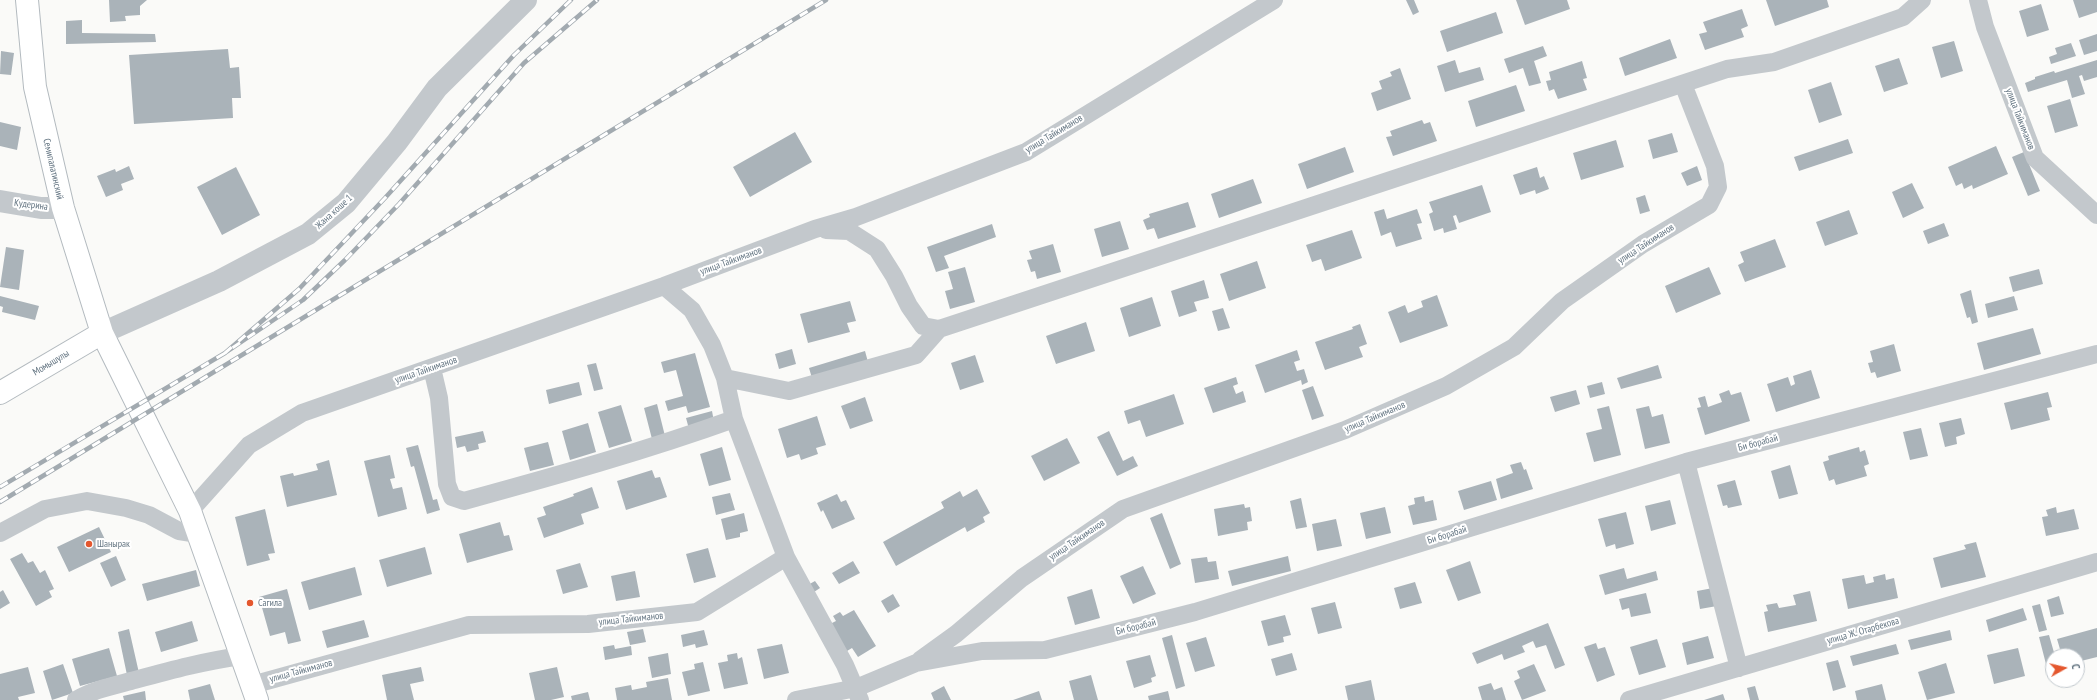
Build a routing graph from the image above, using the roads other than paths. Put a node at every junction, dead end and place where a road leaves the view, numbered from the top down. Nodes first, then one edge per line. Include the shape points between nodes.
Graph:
1 (27, 0) edge
2 (526, 0) edge
3 (1274, 0) edge
4 (1922, 0) edge
5 (1978, 0) edge
6 (1683, 84) junction
7 (0, 201) edge
8 (63, 208) junction
9 (2097, 215) edge
10 (815, 229) junction
11 (664, 286) junction
12 (939, 329) junction
13 (102, 333) junction
14 (2097, 354) edge
15 (432, 368) junction
16 (725, 378) junction
17 (0, 393) edge
18 (734, 419) junction
19 (1686, 462) junction
20 (190, 511) junction
21 (0, 533) edge
22 (198, 534) junction
23 (786, 558) junction
24 (2097, 562) edge
25 (242, 656) junction
26 (916, 663) junction
27 (1739, 668) junction
28 (255, 692) edge
29 (858, 694) edge
30 (76, 700) edge
31 (796, 700) edge
32 (1628, 700) edge

1 - 8 main road, Семипалатинский via 35,87
2 - 13 street, Жана коше 1 via 436,88 397,142 346,203 308,234 219,281
3 - 10 street, улица Тайкиманов via 1026,152 856,218
4 - 6 street via 1903,17 1774,62 1727,69
5 - 9 street, улица Тайкиманов via 1985,27 2035,158
6 - 12 street
6 - 26 street, улица Тайкиманов via 1714,166 1718,188 1709,205 1643,244 1562,302 1514,347 1446,386 1345,430 1123,509 1022,578 956,634
7 - 8 street, Кудерина via 41,208
8 - 13 main road, Семипалатинский
10 - 11 street, улица Тайкиманов
10 - 12 street via 849,231 877,250 923,326
11 - 15 street, улица Тайкиманов
11 - 16 street via 692,310 712,345
12 - 16 street via 916,355 789,391
13 - 17 main road, Момышулы
13 - 20 main road, Семипалатинский
14 - 19 street, Би борабай
15 - 18 street via 439,398 447,484 452,497 464,501 594,466
15 - 20 street, улица Тайкиманов via 302,413 249,445
16 - 18 street
18 - 23 street
19 - 26 street, Би борабай via 1195,612 1045,650 982,651
19 - 27 street
20 - 22 main road, Семипалатинский
21 - 22 street via 45,509 87,501 126,508 149,515 179,531
22 - 25 main road, Семипалатинский
23 - 28 street, улица Тайкиманов via 697,612 588,624 469,625
23 - 29 street
24 - 27 street, улица Ж. Отарбекова
25 - 28 main road, Семипалатинский
25 - 30 street via 206,661 153,675 87,693
26 - 29 street, Би борабай
27 - 32 street, улица Ж. Отарбекова
29 - 31 street, Би борабай

